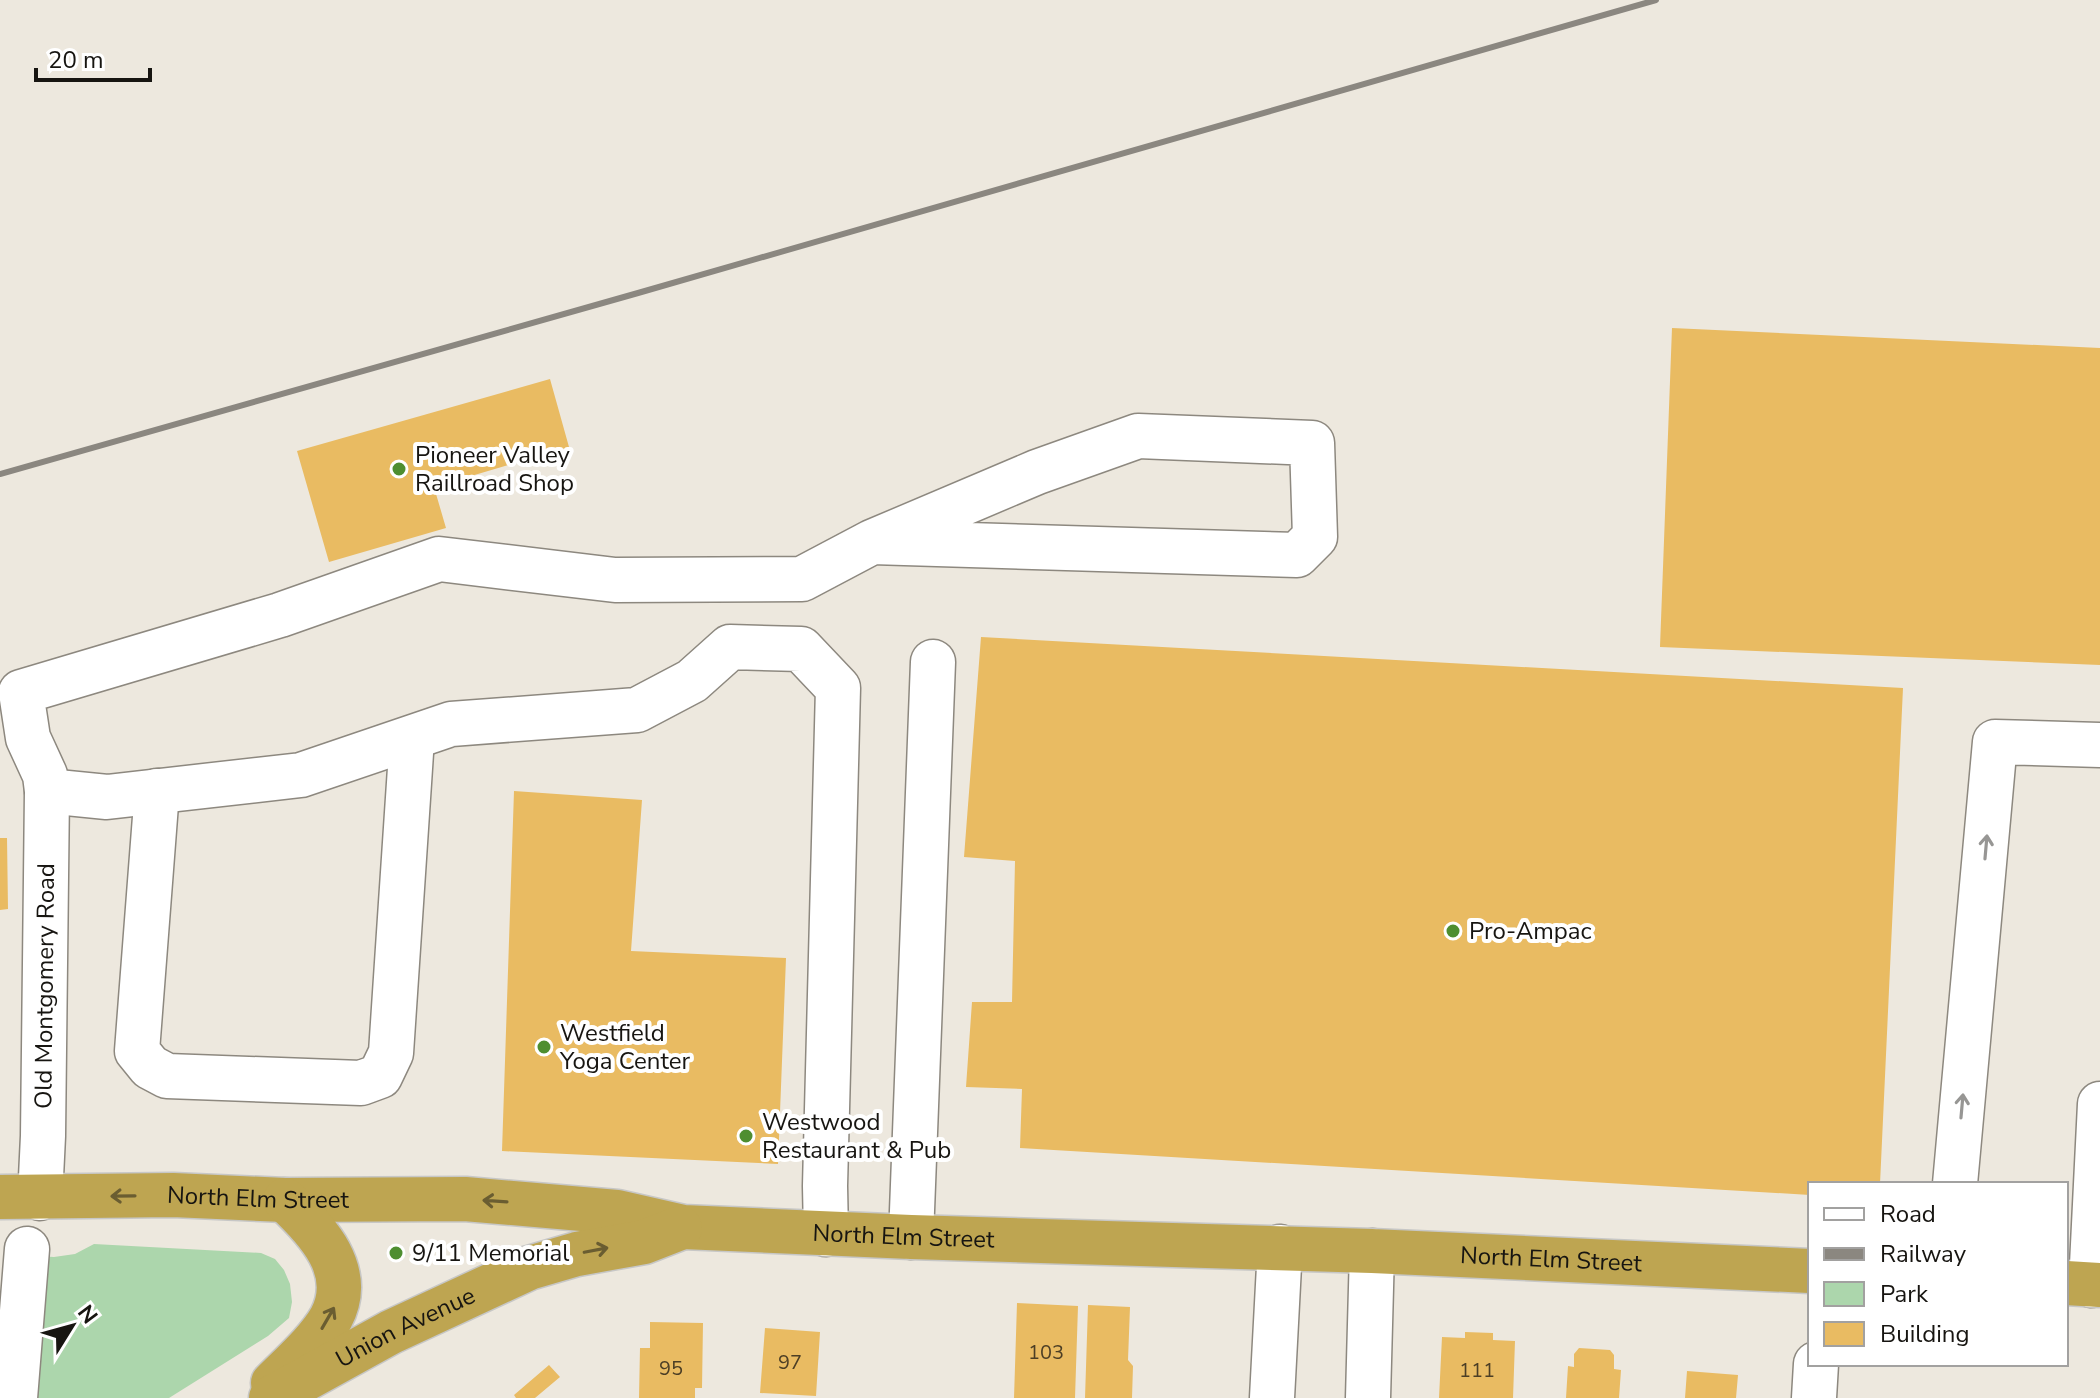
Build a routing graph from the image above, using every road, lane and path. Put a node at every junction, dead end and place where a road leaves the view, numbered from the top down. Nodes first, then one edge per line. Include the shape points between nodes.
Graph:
1 (872, 542) junction
2 (802, 579) junction
3 (801, 649) junction
4 (933, 662) dead end
5 (412, 738) junction
6 (2100, 745) edge
7 (46, 783) junction
8 (157, 791) junction
9 (2100, 1104) edge
10 (1955, 1182) edge
11 (20, 1198) edge
12 (285, 1200) junction
13 (2098, 1200) edge
14 (683, 1227) junction
15 (826, 1234) junction
16 (911, 1237) junction
17 (1280, 1247) junction
18 (27, 1249) dead end
19 (1372, 1251) junction
20 (1808, 1271) edge
21 (2086, 1284) edge
22 (1816, 1366) edge
23 (15, 1398) edge
24 (259, 1398) edge
25 (271, 1398) edge
26 (1272, 1398) edge
27 (1368, 1398) edge
28 (1814, 1398) edge

1 - 1 street via 1297,555 1315,537 1312,443 1138,436
1 - 2 street
2 - 3 street
2 - 7 street via 615,580 439,559 280,615 21,692 28,738
3 - 5 street via 730,647 692,681 637,710 451,724
3 - 15 street via 838,688
4 - 16 street
5 - 8 street via 301,775
5 - 8 street via 391,1053 380,1076 361,1083 167,1076 137,1051
10 -> 6 street via 1995,742
7 - 8 street via 107,797
7 - 11 street, Old Montgomery Road via 43,1136
9 - 13 street
12 -> 11 highway, North Elm Street via 173,1195
14 -> 12 highway, North Elm Street via 617,1212 511,1202
24 -> 12 highway via 331,1318 341,1291 327,1248
13 - 21 street
14 - 15 highway, North Elm Street
25 -> 14 highway, Union Avenue via 391,1332 529,1268 644,1242
15 - 16 highway, North Elm Street
16 - 17 highway, North Elm Street
17 - 19 highway, North Elm Street
17 - 26 street
18 - 23 street
19 - 20 highway, North Elm Street
19 - 27 street
22 - 28 street

